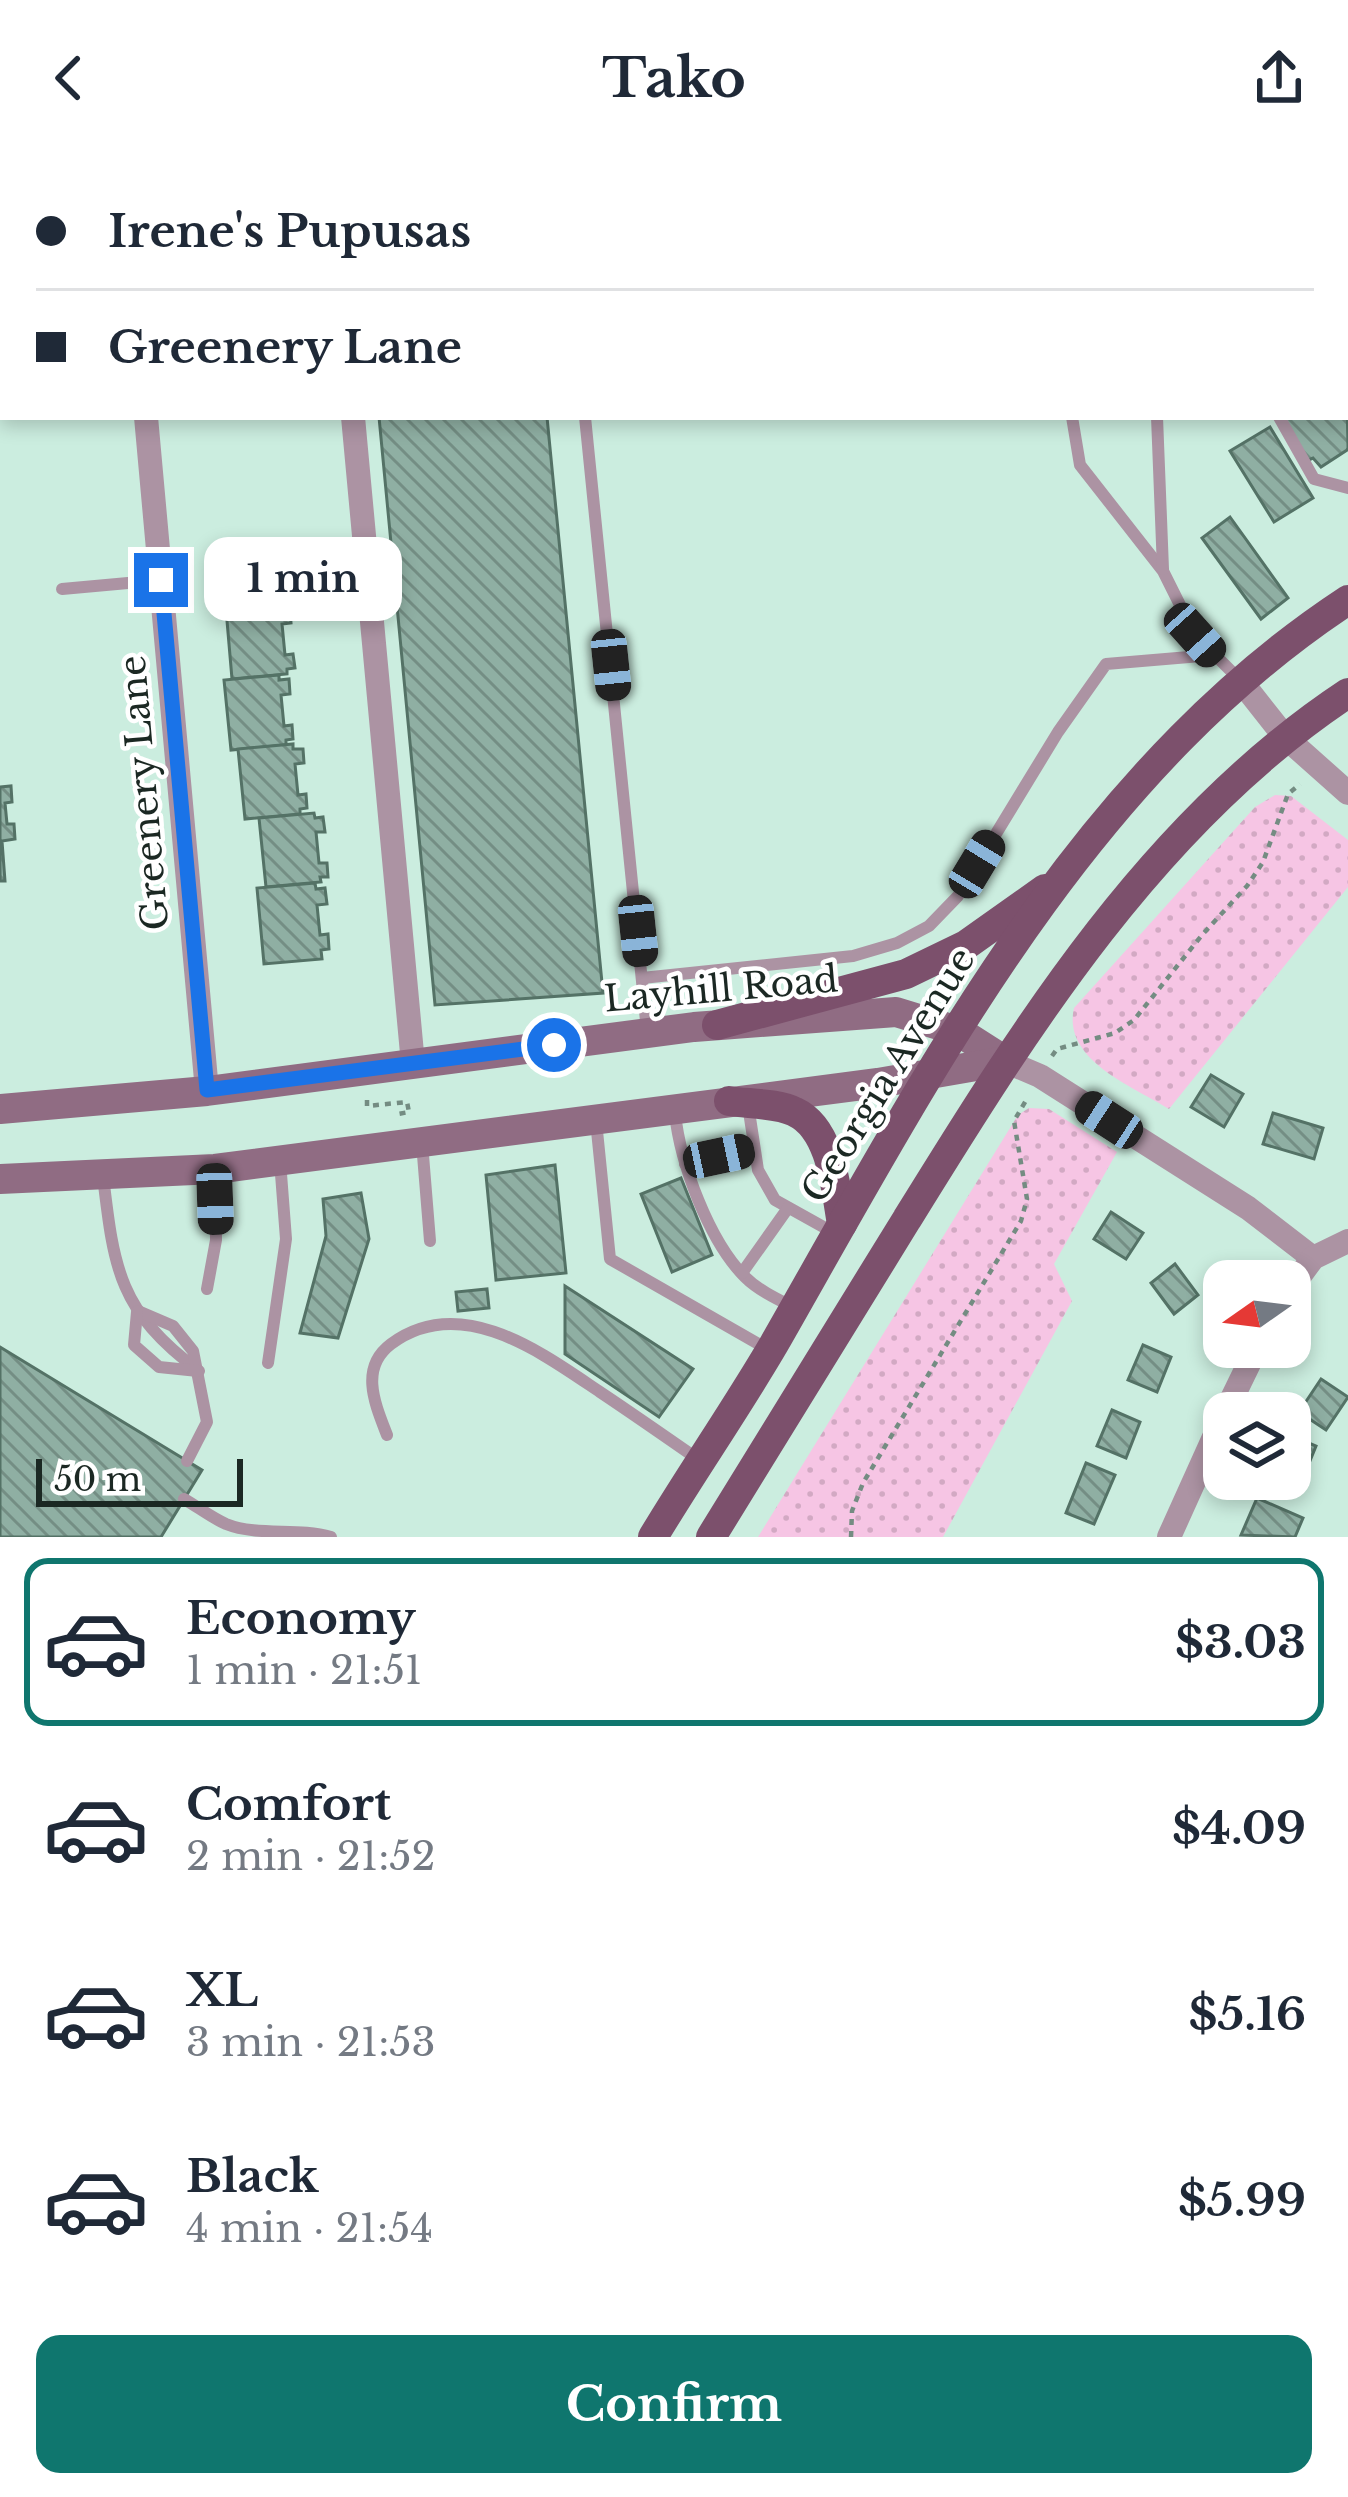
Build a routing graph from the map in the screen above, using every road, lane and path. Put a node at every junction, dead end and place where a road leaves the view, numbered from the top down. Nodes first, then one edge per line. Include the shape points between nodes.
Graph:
1 (146, 420) edge
2 (353, 420) edge
3 (585, 420) edge
4 (1072, 420) edge
5 (1157, 420) edge
6 (1281, 420) edge
7 (1348, 488) edge
8 (1163, 571) junction
9 (161, 580) junction
10 (62, 590) dead end
11 (1348, 600) edge
12 (1213, 655) junction
13 (1240, 680) junction
14 (1348, 693) edge
15 (1285, 737) junction
16 (1348, 793) edge
17 (1288, 794) dead end
18 (1059, 878) junction
19 (642, 978) junction
20 (717, 1025) junction
21 (958, 1031) junction
22 (647, 1033) junction
23 (1005, 1061) junction
24 (413, 1064) junction
25 (930, 1075) junction
26 (1040, 1076) junction
27 (207, 1090) junction
28 (367, 1098) dead end
29 (738, 1103) junction
30 (675, 1108) junction
31 (0, 1109) edge
32 (389, 1116) dead end
33 (596, 1118) junction
34 (422, 1142) junction
35 (754, 1149) junction
36 (280, 1160) junction
37 (685, 1164) junction
38 (214, 1168) junction
39 (103, 1174) junction
40 (0, 1179) edge
41 (788, 1208) junction
42 (839, 1229) junction
43 (1348, 1240) edge
44 (430, 1241) dead end
45 (1313, 1258) junction
46 (1311, 1261) edge
47 (742, 1273) junction
48 (207, 1288) dead end
49 (794, 1307) junction
50 (137, 1310) junction
51 (770, 1351) junction
52 (268, 1363) dead end
53 (199, 1371) junction
54 (387, 1435) dead end
55 (700, 1460) junction
56 (188, 1461) dead end
57 (1203, 1461) edge
58 (184, 1499) dead end
59 (331, 1537) edge
60 (653, 1537) edge
61 (711, 1537) edge
62 (851, 1537) edge
63 (1169, 1537) edge

1 - 9 street, Greenery Lane
2 - 24 street
3 - 19 lane
4 - 8 lane via 1080,465
5 - 8 lane
6 - 7 lane via 1314,479
8 - 12 lane
9 - 10 lane
9 - 27 street, Greenery Lane
11 - 13 main road, Georgia Avenue
12 - 13 lane
12 - 19 lane via 1106,664 958,896 929,926 853,956
13 - 15 street
13 - 18 main road, Georgia Avenue
14 - 15 main road
15 - 16 street
15 - 23 main road via 1169,849
17 - 26 path via 1247,886 1143,1011 1115,1033 1057,1048
18 - 20 main road via 966,945 906,974
18 - 21 main road, Georgia Avenue
19 - 22 lane
20 - 21 main road, Layhill Road via 896,1012
20 - 22 main road, Layhill Road
21 - 23 main road, Layhill Road
21 - 25 main road, Georgia Avenue
22 - 24 main road, Layhill Road
23 - 25 main road
23 - 26 street
23 - 61 main road
24 - 27 main road, Layhill Road
25 - 29 main road
25 - 42 main road, Georgia Avenue
26 - 45 street
26 - 62 path via 1014,1121 1027,1198 1021,1221 863,1483
27 - 31 main road, Layhill Road
28 - 32 path via 368,1106 407,1102 409,1112
29 - 30 main road
29 - 35 lane
29 - 42 main road via 796,1112 815,1131
30 - 33 main road
30 - 37 lane
33 - 34 main road
33 - 51 lane via 610,1259
34 - 36 main road
34 - 44 lane
35 - 37 lane
35 - 41 lane via 775,1200
36 - 38 main road
36 - 52 lane via 286,1239
37 - 47 lane via 723,1250
38 - 39 main road
38 - 48 lane via 216,1240
39 - 40 main road
39 - 50 lane via 114,1261
41 - 42 lane
41 - 47 lane
42 - 49 main road, Georgia Avenue
43 - 45 street
45 - 46 street
47 - 49 lane
49 - 51 main road, Georgia Avenue
50 - 53 lane
50 - 53 lane via 134,1345 159,1366
51 - 55 main road, Georgia Avenue
53 - 56 lane via 207,1421
54 - 55 lane via 371,1375 380,1352 402,1336 469,1324 526,1343
55 - 60 main road, Georgia Avenue
57 - 63 street
58 - 59 lane via 228,1525

